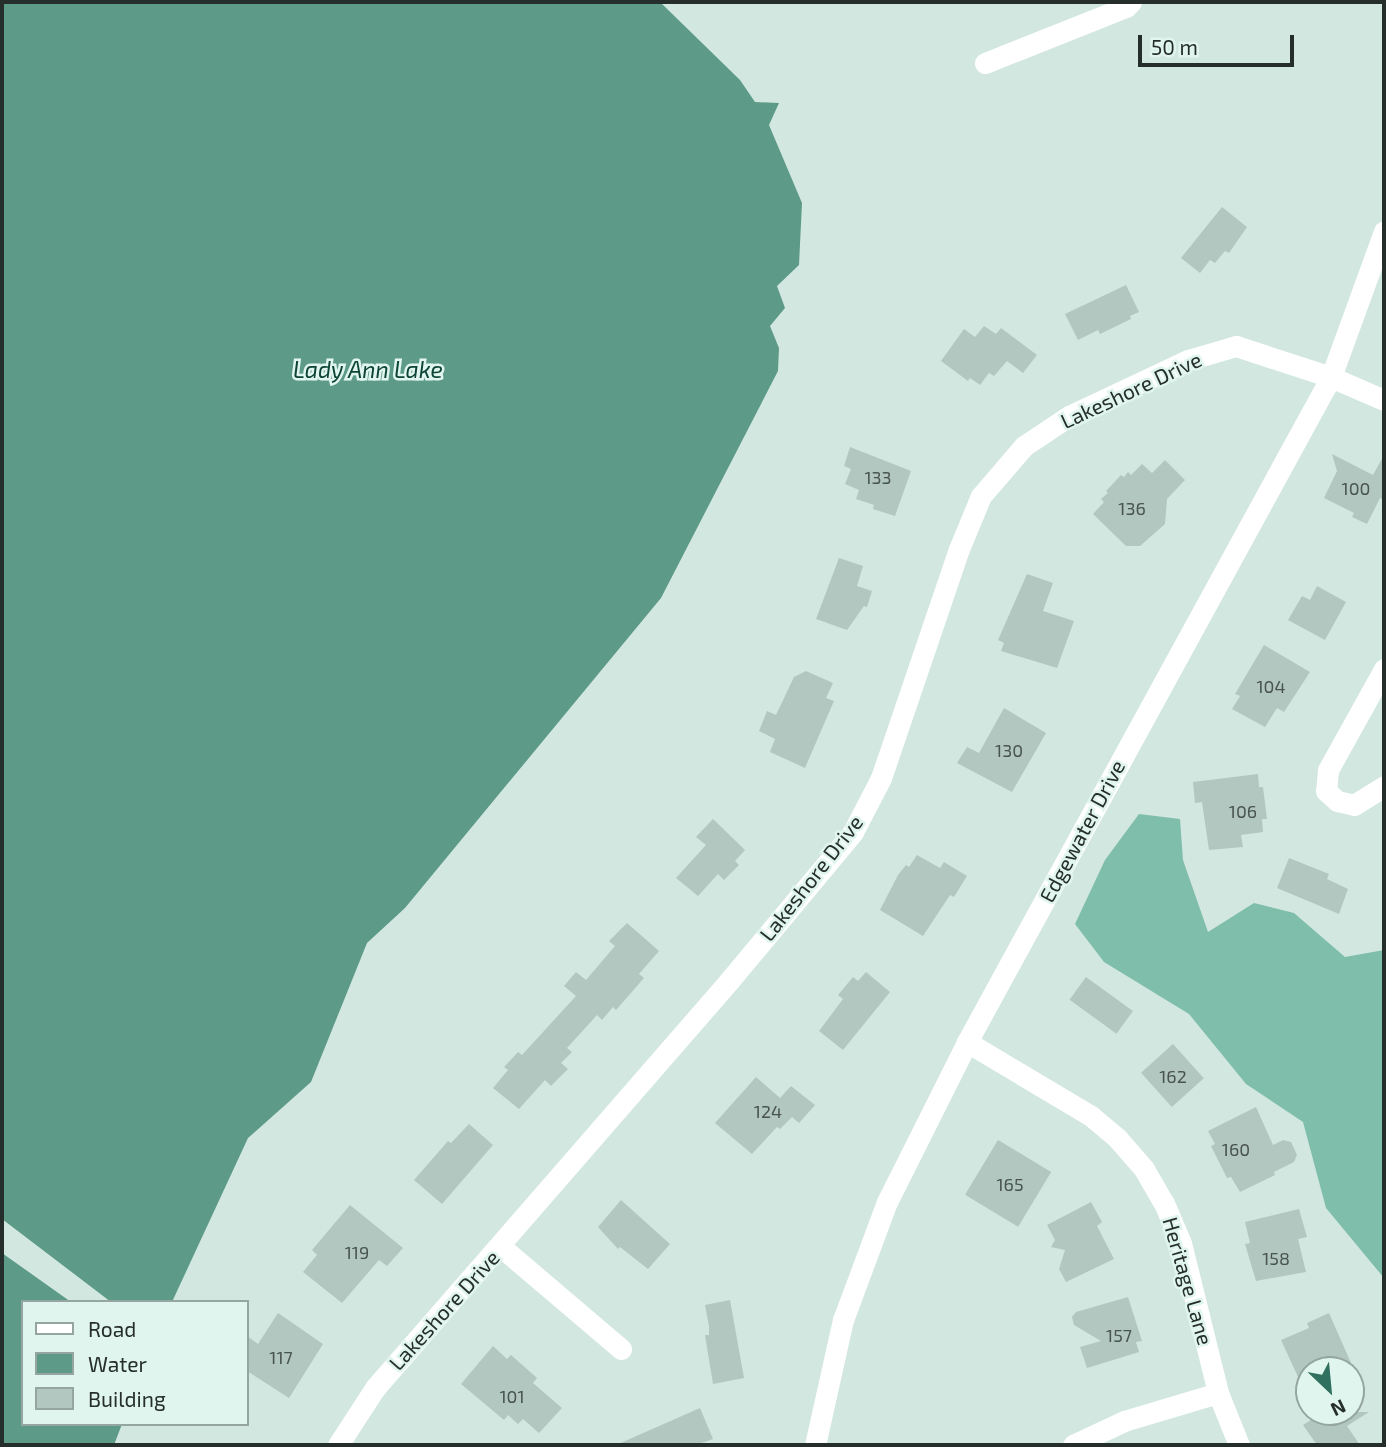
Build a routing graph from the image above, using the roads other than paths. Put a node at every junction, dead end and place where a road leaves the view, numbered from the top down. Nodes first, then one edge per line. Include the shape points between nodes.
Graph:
1 (1131, 2) edge
2 (985, 63) dead end
3 (1384, 230) edge
4 (1331, 377) junction
5 (1384, 400) edge
6 (1384, 669) edge
7 (1384, 786) edge
8 (967, 1042) junction
9 (500, 1246) junction
10 (621, 1349) dead end
11 (1218, 1393) junction
12 (338, 1445) edge
13 (815, 1445) edge
14 (1073, 1445) edge
15 (1239, 1445) edge

1 - 2 street
3 - 4 street, Edgewater Drive
4 - 5 street, Lakeshore Drive
4 - 8 street, Edgewater Drive
4 - 9 street, Lakeshore Drive via 1236,346 1188,360 1069,415 1024,446 981,496 881,778 853,832
6 - 7 street via 1328,770 1326,791 1336,801 1354,805
8 - 11 street, Heritage Lane via 1091,1116 1144,1169 1181,1243
8 - 13 street, Edgewater Drive via 887,1202 843,1320
9 - 10 street
9 - 12 street, Lakeshore Drive via 375,1388
11 - 14 street via 1124,1421
11 - 15 street, Heritage Lane

